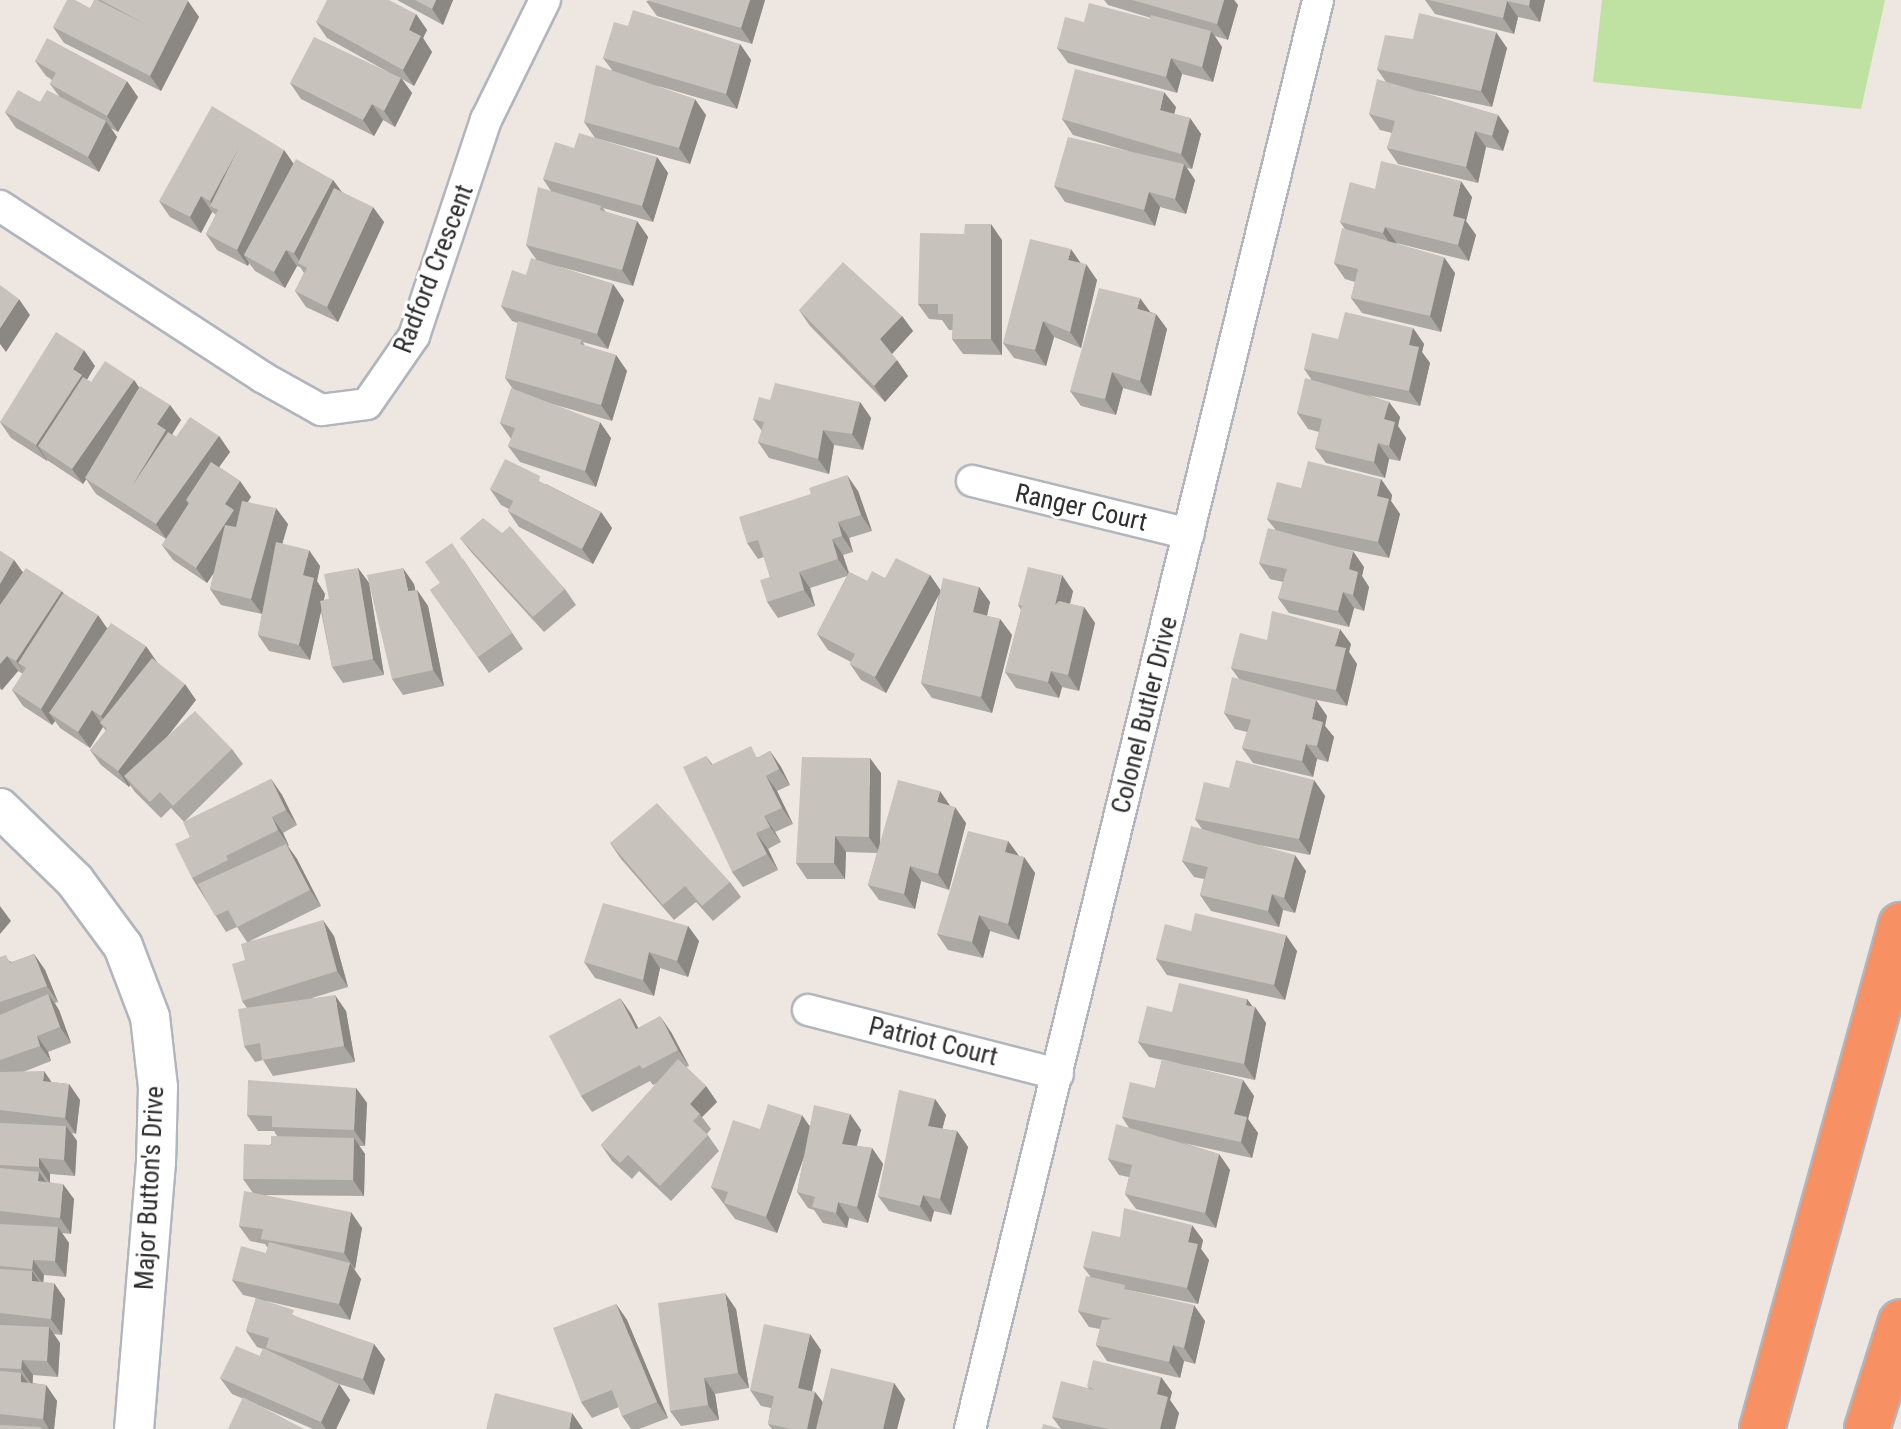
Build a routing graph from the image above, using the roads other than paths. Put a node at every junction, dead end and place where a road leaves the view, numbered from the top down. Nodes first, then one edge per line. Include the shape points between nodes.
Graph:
1 (545, 0) edge
2 (1318, 0) edge
3 (0, 206) edge
4 (972, 481) dead end
5 (1189, 534) junction
6 (0, 808) edge
7 (1901, 925) edge
8 (808, 1010) dead end
9 (1058, 1074) junction
10 (1901, 1322) edge
11 (134, 1429) edge
12 (970, 1429) edge
13 (1762, 1429) edge
14 (1867, 1429) edge

1 - 3 street, Radford Crescent via 486,120 414,336 367,404 321,410
2 - 5 street, Colonel Butler Drive via 1238,312
4 - 5 street, Ranger Court
5 - 9 street, Colonel Butler Drive
6 - 11 street, Major Button's Drive via 75,881 123,946 150,1017 158,1087 156,1162
7 - 13 highway
8 - 9 street, Patriot Court
9 - 12 street, Colonel Butler Drive
10 - 14 highway

